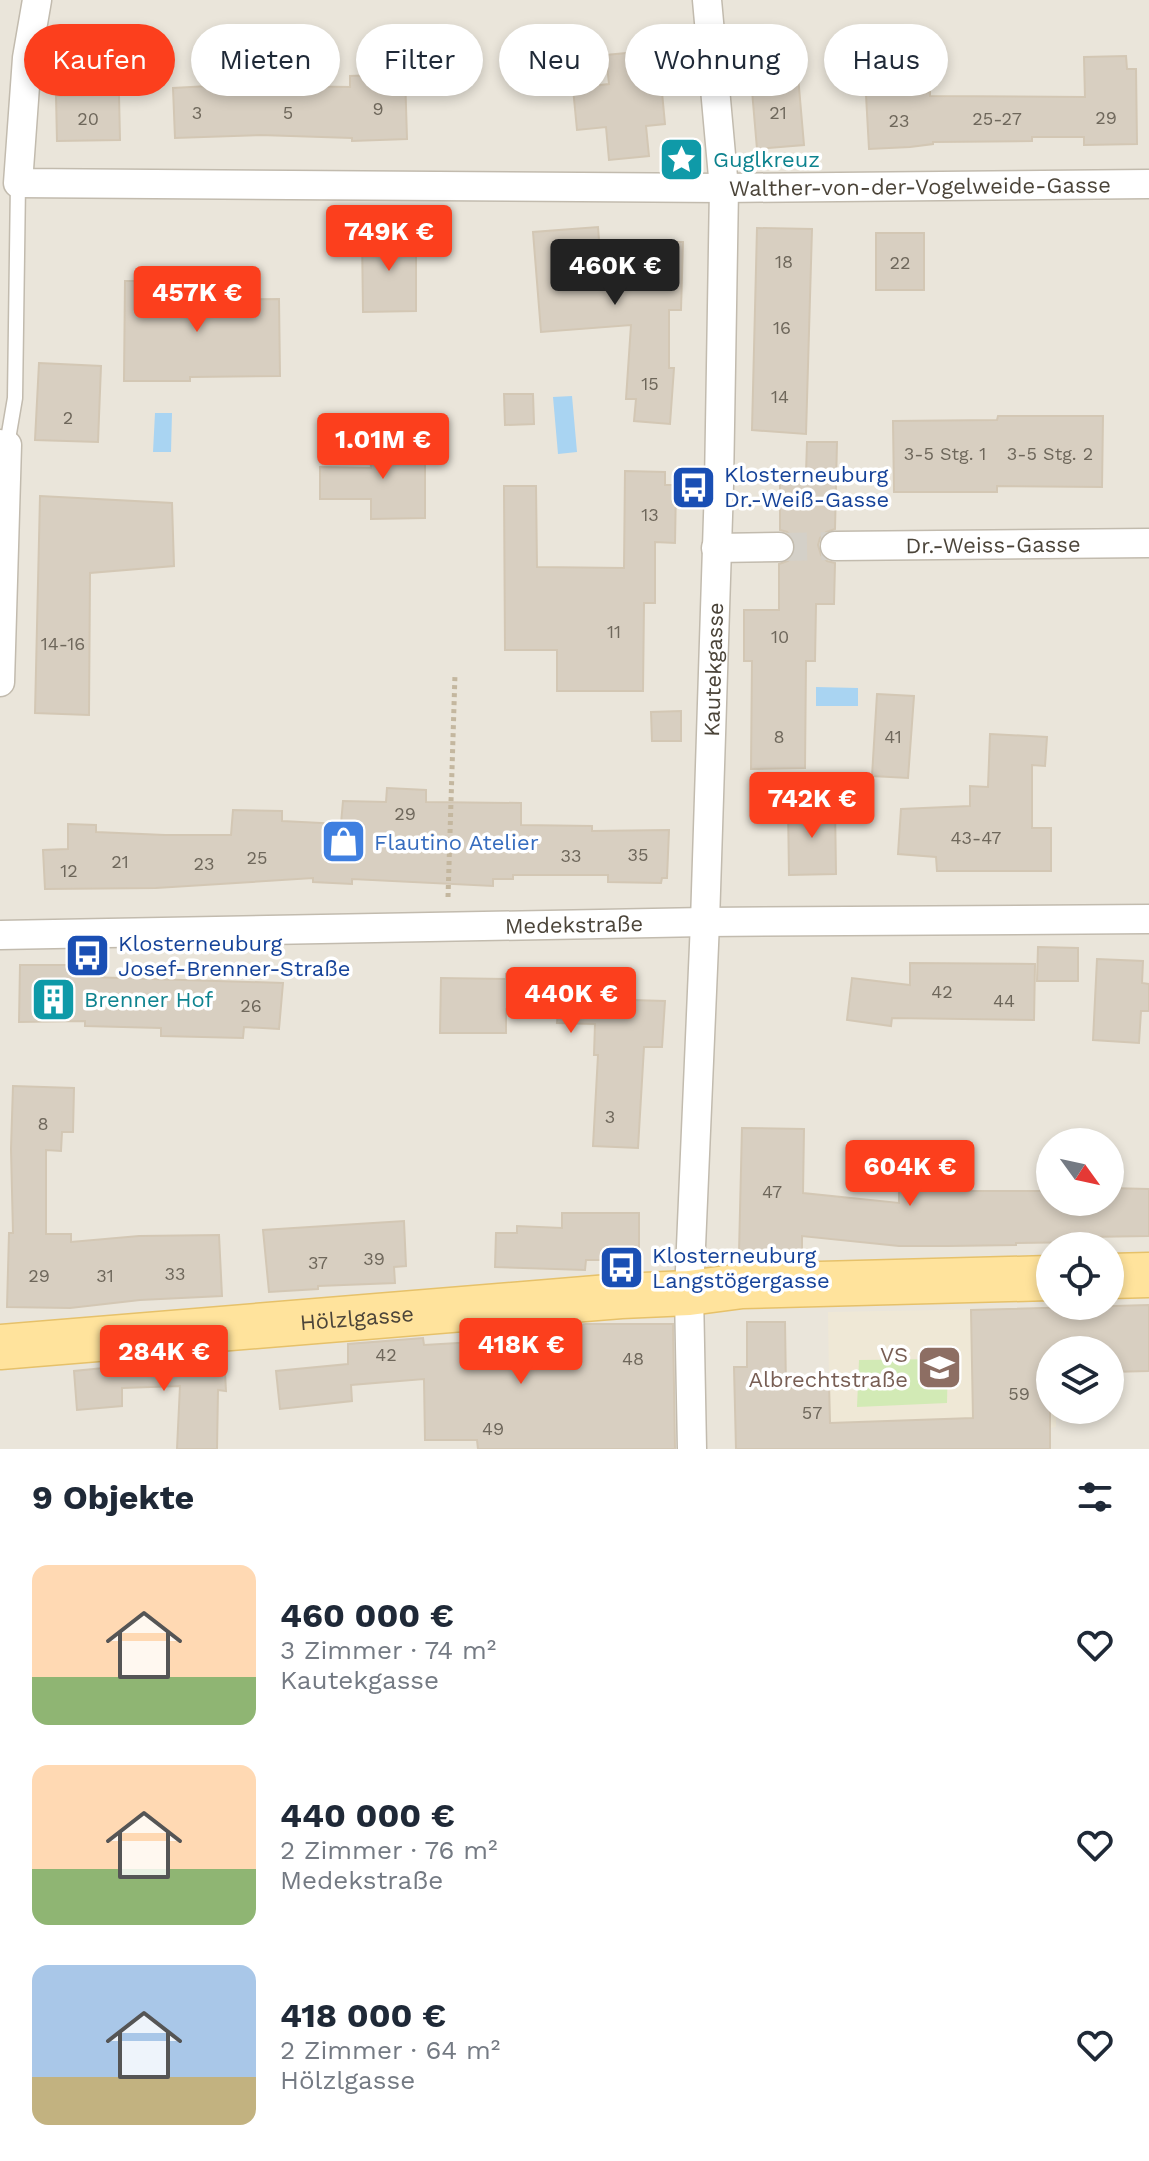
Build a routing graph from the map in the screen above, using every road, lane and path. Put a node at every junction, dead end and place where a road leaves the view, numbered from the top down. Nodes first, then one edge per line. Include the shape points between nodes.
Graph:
1 (37, 0) edge
2 (707, 0) edge
3 (18, 183) junction
4 (1149, 184) edge
5 (724, 188) junction
6 (3, 444) edge
7 (1149, 543) edge
8 (835, 546) tunnel mouth
9 (779, 547) tunnel mouth
10 (716, 548) junction
11 (455, 674) dead end
12 (0, 682) edge
13 (448, 897) dead end
14 (1149, 919) edge
15 (705, 922) junction
16 (0, 935) edge
17 (1149, 1275) edge
18 (1124, 1276) edge
19 (1036, 1278) edge
20 (689, 1293) junction
21 (0, 1347) edge
22 (692, 1449) edge

1 - 3 street
2 - 5 street, Kautekgasse
3 - 5 street, Walther-von-der-Vogelweide-Gasse
3 - 6 lane via 15,398
4 - 5 street, Walther-von-der-Vogelweide-Gasse
5 - 10 street, Kautekgasse
6 - 12 street
7 - 8 street, Dr.-Weiss-Gasse
9 - 10 street
10 - 15 street, Kautekgasse
11 - 13 path
14 - 15 street, Medekstraße
15 - 16 street, Medekstraße
15 - 20 street, Kautekgasse
17 - 18 main road
19 - 20 main road, Hölzlgasse via 742,1286
20 - 21 main road, Hölzlgasse
20 - 22 street, Kautekgasse

